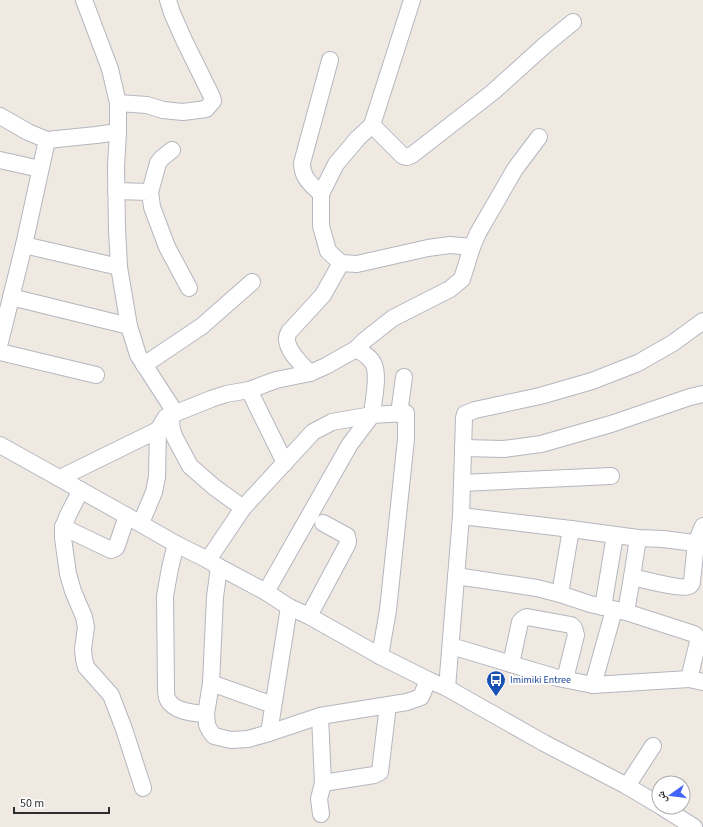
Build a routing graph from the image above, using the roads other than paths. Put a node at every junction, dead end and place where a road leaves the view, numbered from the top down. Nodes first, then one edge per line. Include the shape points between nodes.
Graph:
1 (84, 0) edge
2 (168, 0) edge
3 (412, 0) edge
4 (573, 22) dead end
5 (330, 60) dead end
6 (118, 103) junction
7 (0, 116) edge
8 (372, 125) junction
9 (118, 132) junction
10 (539, 137) dead end
11 (47, 140) junction
12 (172, 150) dead end
13 (0, 160) edge
14 (40, 169) junction
15 (116, 191) junction
16 (150, 192) junction
17 (321, 194) junction
18 (24, 245) junction
19 (472, 247) junction
20 (342, 263) junction
21 (119, 267) junction
22 (252, 282) dead end
23 (189, 288) dead end
24 (11, 297) junction
25 (703, 321) edge
26 (129, 326) junction
27 (0, 342) edge
28 (356, 349) junction
29 (0, 352) edge
30 (144, 365) junction
31 (310, 373) junction
32 (96, 375) dead end
33 (404, 377) dead end
34 (249, 390) junction
35 (703, 394) edge
36 (173, 414) junction
37 (400, 414) junction
38 (372, 415) junction
39 (158, 430) junction
40 (0, 445) edge
41 (463, 448) junction
42 (285, 462) junction
43 (611, 476) dead end
44 (60, 478) junction
45 (462, 483) junction
46 (81, 490) junction
47 (243, 508) junction
48 (461, 516) junction
49 (134, 519) junction
50 (323, 523) dead end
51 (703, 526) edge
52 (63, 527) junction
53 (571, 529) junction
54 (615, 535) junction
55 (638, 538) junction
56 (176, 544) junction
57 (699, 544) edge
58 (214, 563) junction
59 (456, 576) junction
60 (632, 577) junction
61 (266, 592) junction
62 (560, 594) junction
63 (289, 608) junction
64 (614, 610) junction
65 (309, 616) junction
66 (450, 646) junction
67 (380, 656) junction
68 (511, 664) junction
69 (565, 679) junction
70 (428, 680) junction
71 (696, 681) edge
72 (211, 683) junction
73 (593, 685) junction
74 (447, 688) junction
75 (388, 704) junction
76 (273, 705) junction
77 (206, 714) junction
78 (320, 716) junction
79 (269, 733) junction
80 (653, 746) dead end
81 (323, 783) junction
82 (627, 786) junction
83 (143, 788) dead end
84 (651, 800) edge
85 (321, 814) dead end
86 (675, 815) edge
87 (694, 827) edge

1 - 6 street via 110,69
2 - 6 street via 213,101 206,109 183,112
3 - 8 street
4 - 8 street via 493,92 412,155 403,156
5 - 17 street via 302,163 302,172
6 - 9 street
7 - 11 street
8 - 17 street via 336,164
9 - 11 street
9 - 15 street
10 - 19 street via 515,169
11 - 14 street
12 - 16 street via 158,163
13 - 14 street
14 - 18 street
15 - 16 street
15 - 21 street
16 - 23 street via 152,208 165,241
17 - 20 street via 321,226 328,251
18 - 21 street
18 - 24 street
19 - 20 street via 450,245 357,264
19 - 28 street via 462,279 450,289 393,318
20 - 31 street via 323,295 289,332 287,338 294,357
21 - 26 street
22 - 30 street via 202,326
24 - 26 street
24 - 27 street
25 - 41 street via 673,343 638,362 592,381 465,414
26 - 30 street via 138,355
28 - 31 street
28 - 38 street via 368,356 374,364 376,377
29 - 32 street
30 - 36 street via 171,406
31 - 34 street via 276,380
33 - 37 street
34 - 36 street via 226,394
34 - 42 street
35 - 41 street via 542,444 504,449
36 - 39 street via 166,417
36 - 47 street via 172,430 190,466
37 - 38 street
37 - 67 street via 406,413 406,439 388,610
38 - 42 street via 332,422 313,432
38 - 61 street via 350,444
39 - 44 street
39 - 49 street via 157,477 154,492
40 - 44 street
41 - 45 street
42 - 47 street
43 - 45 street
44 - 46 street
45 - 48 street
46 - 49 street
46 - 52 street
47 - 58 street
48 - 53 street
48 - 59 street
49 - 52 street via 116,548 111,550
49 - 56 street
50 - 65 street via 347,536 348,541
51 - 57 street
52 - 83 street via 68,574 86,627 83,649 86,667 110,696 124,729
53 - 54 street
53 - 62 street
54 - 55 street
54 - 64 street
55 - 57 street
55 - 60 street
56 - 58 street
56 - 77 street via 165,596 167,699 171,705 186,711
57 - 60 street via 689,586 681,587
58 - 61 street
58 - 72 street
59 - 62 street
59 - 66 street
60 - 64 street
61 - 63 street
62 - 64 street
63 - 65 street
63 - 76 street
64 - 71 street via 694,634 698,642
64 - 73 street
65 - 67 street
66 - 68 street
66 - 74 street
67 - 70 street
68 - 69 street
68 - 69 street via 520,622 523,619 527,617 571,625 576,635
69 - 73 street
70 - 74 street
70 - 75 street via 420,697 407,702
71 - 73 street
72 - 76 street
72 - 77 street
74 - 82 street
75 - 78 street
75 - 81 street via 380,772 374,776
76 - 79 street
77 - 79 street via 207,726 214,736 231,740 248,739
78 - 79 street
78 - 81 street
80 - 82 street
81 - 85 street via 319,798
82 - 84 street
86 - 87 street

